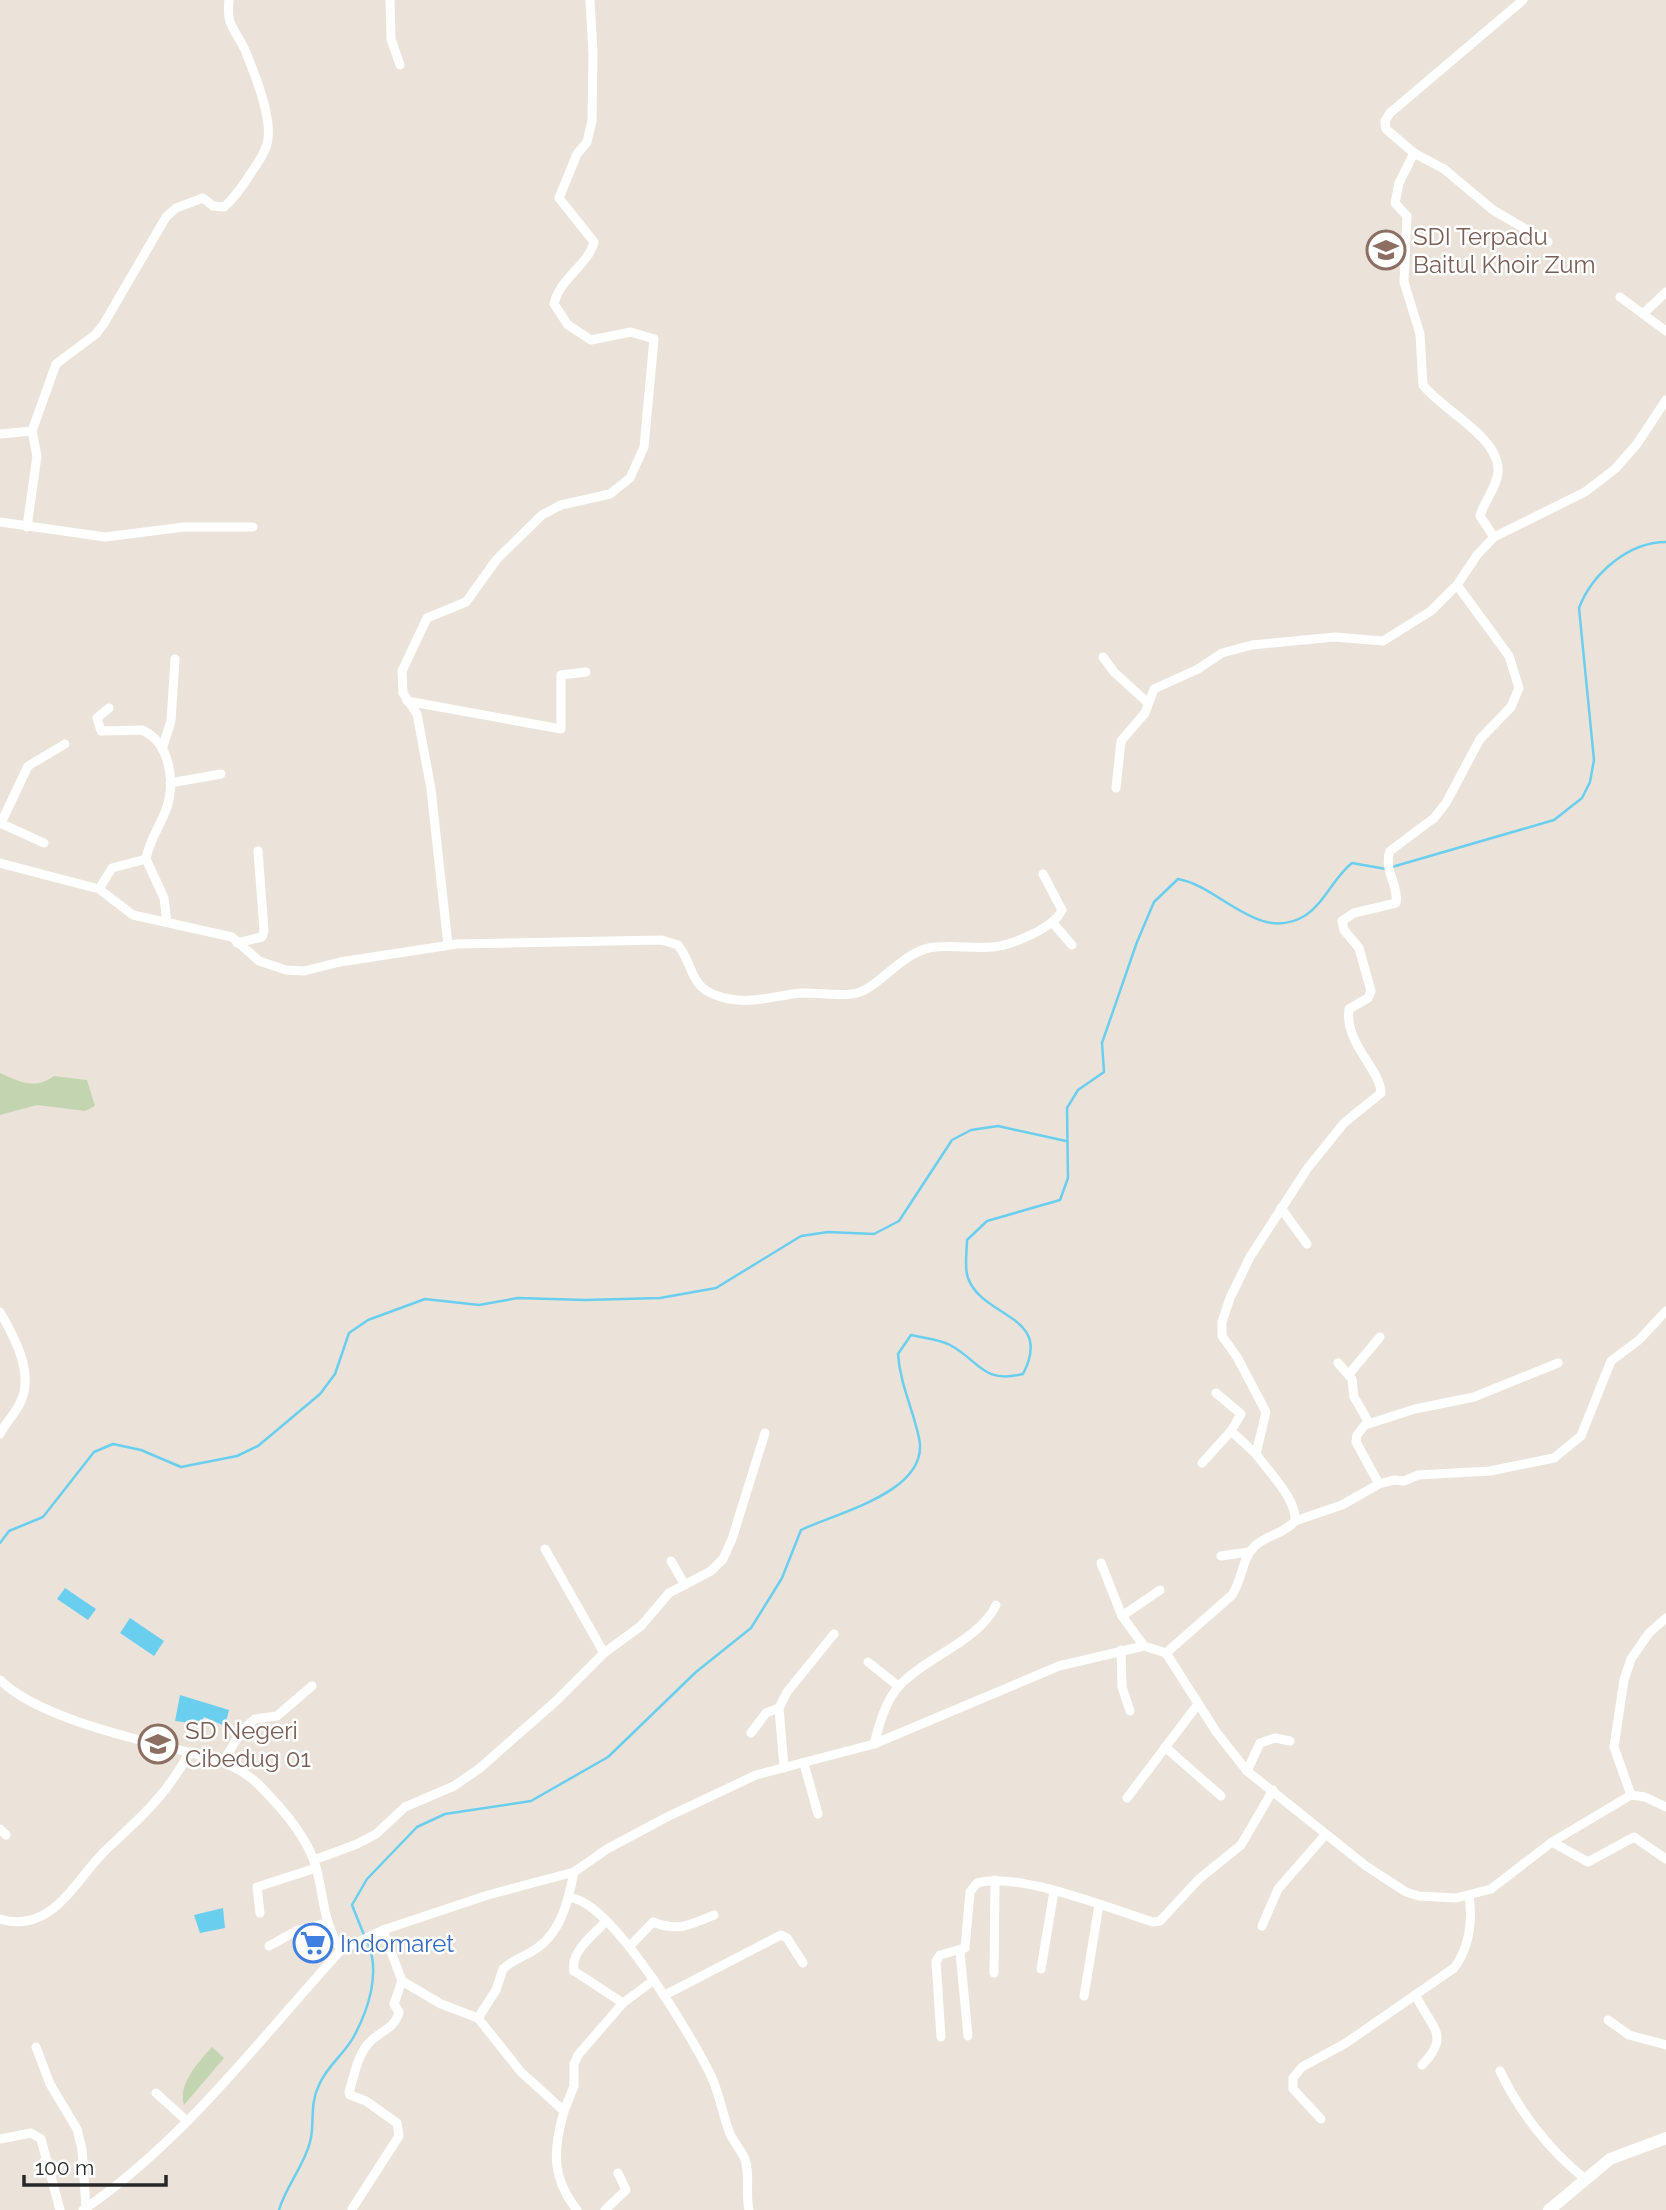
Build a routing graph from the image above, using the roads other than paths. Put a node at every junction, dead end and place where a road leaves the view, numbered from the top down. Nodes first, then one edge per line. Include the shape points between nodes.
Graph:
1 (229, 0) edge
2 (390, 0) edge
3 (590, 0) edge
4 (1523, 0) edge
5 (400, 65) dead end
6 (1414, 153) junction
7 (1548, 242) dead end
8 (1666, 292) edge
9 (1620, 297) dead end
10 (1643, 314) junction
11 (1666, 331) edge
12 (1666, 400) edge
13 (32, 431) junction
14 (0, 435) edge
15 (0, 522) edge
16 (27, 527) junction
17 (253, 527) dead end
18 (1494, 537) junction
19 (1457, 585) junction
20 (1103, 657) dead end
21 (175, 659) dead end
22 (586, 672) dead end
23 (407, 701) junction
24 (1148, 703) junction
25 (109, 708) dead end
26 (65, 744) dead end
27 (162, 749) junction
28 (220, 774) dead end
29 (170, 783) junction
30 (1116, 788) dead end
31 (0, 823) edge
32 (44, 843) dead end
33 (258, 851) dead end
34 (146, 859) junction
35 (0, 863) edge
36 (1043, 874) dead end
37 (99, 889) junction
38 (167, 922) junction
39 (1052, 922) junction
40 (237, 943) junction
41 (448, 945) junction
42 (1072, 945) dead end
43 (1281, 1208) junction
44 (1307, 1244) dead end
45 (0, 1311) edge
46 (1666, 1311) edge
47 (1380, 1337) dead end
48 (1338, 1363) dead end
49 (1558, 1363) dead end
50 (1349, 1374) junction
51 (1216, 1393) dead end
52 (1368, 1424) junction
53 (1230, 1431) junction
54 (765, 1433) dead end
55 (0, 1434) edge
56 (1256, 1454) junction
57 (1202, 1463) dead end
58 (1379, 1485) junction
59 (1295, 1521) junction
60 (545, 1549) dead end
61 (1249, 1552) junction
62 (1221, 1556) dead end
63 (671, 1561) dead end
64 (1101, 1563) dead end
65 (685, 1585) junction
66 (1160, 1590) dead end
67 (996, 1605) dead end
68 (1122, 1616) junction
69 (1666, 1618) edge
70 (834, 1634) dead end
71 (1144, 1646) junction
72 (1121, 1650) junction
73 (604, 1653) junction
74 (1166, 1653) junction
75 (868, 1662) dead end
76 (0, 1680) edge
77 (312, 1686) dead end
78 (898, 1686) junction
79 (1198, 1704) junction
80 (779, 1708) junction
81 (1130, 1711) dead end
82 (751, 1733) dead end
83 (1290, 1741) dead end
84 (874, 1744) junction
85 (1166, 1747) junction
86 (190, 1752) junction
87 (223, 1762) junction
88 (804, 1764) junction
89 (784, 1768) junction
90 (1247, 1771) junction
91 (1273, 1790) junction
92 (1632, 1795) junction
93 (1221, 1796) dead end
94 (1127, 1798) dead end
95 (1666, 1807) edge
96 (818, 1814) dead end
97 (1326, 1834) junction
98 (1552, 1842) junction
99 (1666, 1858) edge
100 (315, 1864) junction
101 (574, 1872) junction
102 (995, 1880) junction
103 (1054, 1891) junction
104 (1469, 1896) junction
105 (568, 1898) junction
106 (1099, 1905) junction
107 (260, 1913) dead end
108 (714, 1915) dead end
109 (1, 1920) edge
110 (606, 1922) junction
111 (326, 1923) junction
112 (1262, 1926) dead end
113 (383, 1930) junction
114 (269, 1946) dead end
115 (629, 1947) junction
116 (341, 1950) junction
117 (960, 1952) junction
118 (803, 1963) dead end
119 (1041, 1969) dead end
120 (994, 1973) dead end
121 (654, 1980) junction
122 (402, 1981) junction
123 (665, 1995) junction
124 (1084, 1996) dead end
125 (1416, 1996) junction
126 (623, 2003) junction
127 (478, 2018) junction
128 (1608, 2020) dead end
129 (968, 2036) dead end
130 (941, 2037) dead end
131 (1666, 2045) edge
132 (36, 2047) dead end
133 (1422, 2065) dead end
134 (1500, 2071) dead end
135 (156, 2093) dead end
136 (564, 2111) junction
137 (1321, 2119) dead end
138 (187, 2121) junction
139 (1666, 2137) edge
140 (0, 2139) edge
141 (618, 2173) dead end
142 (1584, 2178) junction
143 (100, 2199) junction
144 (85, 2209) edge
145 (352, 2209) edge
146 (60, 2210) edge
147 (107, 2210) edge
148 (577, 2210) edge
149 (605, 2210) edge
150 (749, 2210) edge
151 (1549, 2210) edge

1 - 13 street via 231,30 248,58 268,122 267,145 243,186 224,207 195,199 166,217 103,325 55,363
2 - 5 street via 391,38
3 - 23 street via 592,121 587,142 577,154 559,198 594,242 554,304 568,326 591,340 631,332 654,339 644,447 619,490 561,505 542,515 498,559 466,603 427,618 402,671
4 - 6 street via 1390,113 1386,129
6 - 7 street via 1436,163 1493,210
6 - 18 street via 1394,198 1407,216 1405,282 1420,334 1423,385 1480,436 1497,461 1496,481 1480,516
8 - 10 street
9 - 10 street
10 - 11 street
12 - 18 street via 1637,444 1598,484
13 - 14 street
13 - 16 street via 37,456
15 - 16 street
16 - 17 street via 105,537 184,527
18 - 19 street
19 - 24 street via 1424,617 1383,641 1310,638 1233,649 1154,689
19 - 43 street via 1509,656 1519,688 1511,707 1480,739 1446,803 1434,818 1398,842 1387,858 1396,903 1345,917 1342,924 1359,948 1371,991 1368,998 1349,1009 1349,1028 1381,1093 1332,1136
20 - 24 street
21 - 27 street via 171,721
22 - 23 street via 561,675 561,729
23 - 41 street via 417,714 431,789
24 - 30 street via 1121,741
25 - 27 street via 97,718 102,731 142,730
26 - 31 street via 28,766
27 - 29 street
28 - 29 street
29 - 34 street via 168,803
31 - 32 street
33 - 40 street via 264,930 262,937
34 - 37 street via 112,868
34 - 38 street via 164,898
35 - 37 street
36 - 39 street via 1062,910
37 - 38 street via 125,911
38 - 40 street via 218,932
39 - 41 street via 1003,944 915,953 864,991 853,994 802,993 749,1000 730,999 702,988 674,941
39 - 42 street
40 - 41 street via 259,961 304,971
43 - 44 street
43 - 56 street via 1240,1277 1221,1329 1266,1412
45 - 55 street via 27,1382
46 - 58 street via 1611,1361 1581,1436 1554,1458 1490,1471 1418,1475
47 - 50 street
48 - 50 street
49 - 52 street via 1474,1397
50 - 52 street
51 - 53 street via 1241,1414
52 - 58 street via 1356,1443
53 - 56 street
53 - 57 street
54 - 65 street via 723,1559 711,1572
56 - 59 street via 1283,1492
58 - 59 street via 1342,1505
59 - 61 street
60 - 73 street
61 - 62 street
61 - 74 street via 1232,1595
63 - 65 street
64 - 68 street
65 - 73 street via 669,1593 641,1626
66 - 68 street
67 - 78 street via 981,1624
68 - 71 street
69 - 92 street via 1631,1659 1624,1680 1614,1747
70 - 80 street
71 - 72 street
71 - 74 street
72 - 81 street via 1122,1687
72 - 84 street via 1059,1666
73 - 100 street via 480,1769 405,1807 376,1834
74 - 79 street
75 - 78 street
76 - 86 street via 33,1706
77 - 87 street via 277,1716 255,1719 242,1730
78 - 84 street
79 - 85 street
79 - 90 street
80 - 82 street via 766,1713
80 - 89 street
83 - 90 street via 1275,1738 1260,1743
84 - 88 street
85 - 93 street
85 - 94 street
86 - 87 street
86 - 109 street via 156,1804 105,1850 74,1892 35,1918
87 - 100 street via 260,1786 291,1823
88 - 89 street
88 - 96 street
89 - 101 street via 756,1775 699,1801 607,1849
90 - 91 street
91 - 97 street
91 - 106 street via 1241,1845 1199,1879 1160,1921
92 - 95 street
92 - 98 street
97 - 104 street via 1406,1892 1428,1898
97 - 112 street via 1278,1889
98 - 99 street via 1588,1862 1634,1837
98 - 104 street via 1498,1884
100 - 107 street via 257,1887
100 - 111 street
101 - 105 street
101 - 113 street
102 - 103 street
102 - 117 street via 977,1883 970,1892 966,1943
102 - 120 street
103 - 106 street
103 - 119 street
104 - 125 street via 1469,1931 1460,1961
105 - 110 street via 580,1899
105 - 127 street via 549,1938 503,1969
106 - 124 street
108 - 115 street via 682,1928 653,1922
110 - 115 street
110 - 126 street via 572,1964 574,1971
111 - 114 street via 299,1930
111 - 116 street
113 - 116 street
113 - 122 street
115 - 121 street
116 - 138 street
117 - 129 street
117 - 130 street via 943,1954 936,1961
118 - 123 street via 781,1935
121 - 123 street
121 - 126 street
122 - 127 street via 446,2007
122 - 145 street via 394,2004 399,2012 397,2021 365,2048 349,2092 393,2120 399,2136
123 - 150 street via 712,2079 745,2159
125 - 133 street via 1438,2039 1436,2050
125 - 137 street via 1302,2067 1293,2078 1293,2089
126 - 136 street via 578,2055 574,2086
127 - 136 street via 522,2072
128 - 131 street via 1629,2035
132 - 144 street via 50,2084 77,2129
134 - 142 street via 1514,2100 1562,2160
135 - 138 street
136 - 148 street via 556,2172 565,2196
138 - 143 street via 142,2167
139 - 142 main road via 1610,2158
140 - 146 street via 31,2133 41,2139
141 - 149 street via 626,2190
142 - 151 main road
143 - 144 street
143 - 147 street

